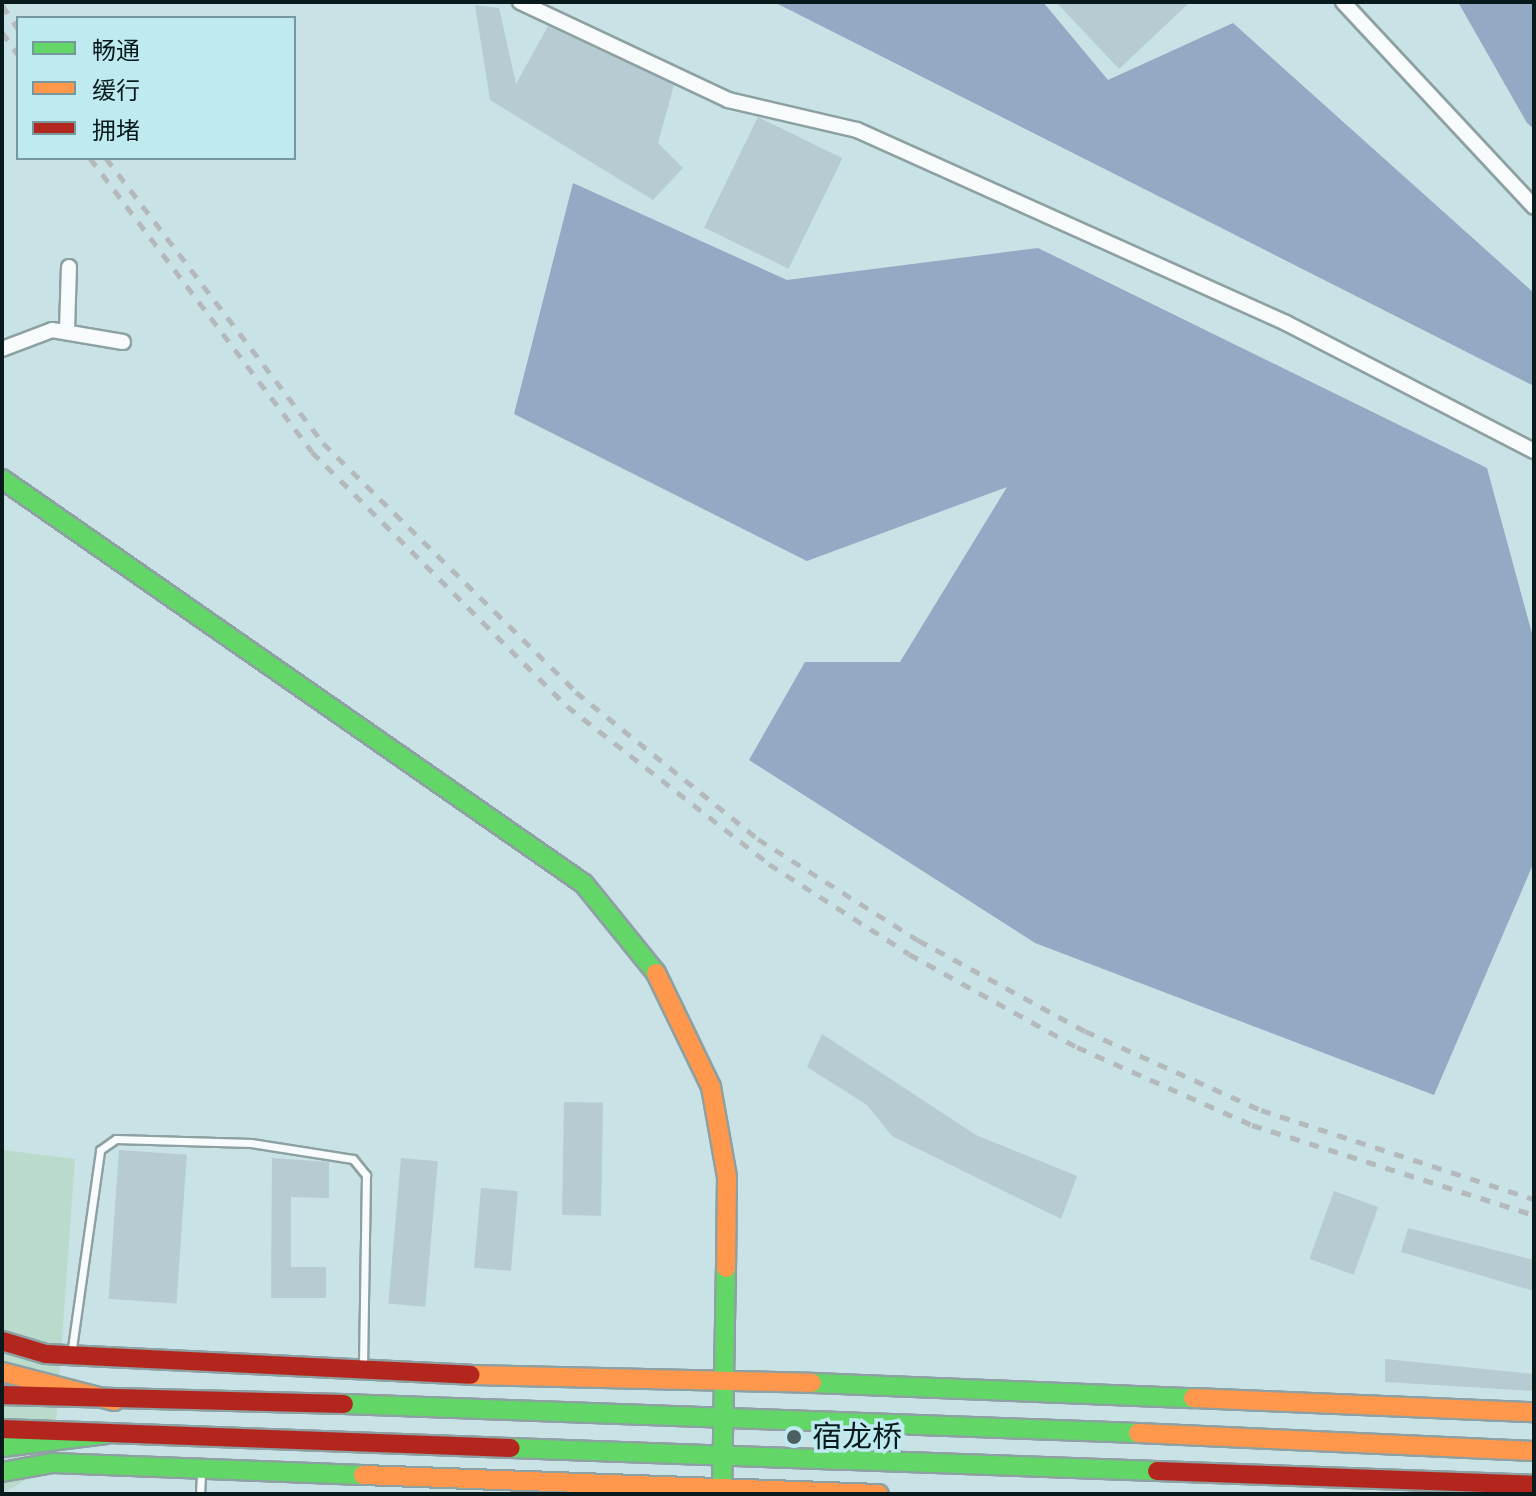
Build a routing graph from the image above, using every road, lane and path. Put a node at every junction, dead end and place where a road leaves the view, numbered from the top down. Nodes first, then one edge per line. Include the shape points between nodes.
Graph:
1 (520, 2) edge
2 (1343, 2) edge
3 (1534, 207) edge
4 (69, 267) dead end
5 (67, 330) junction
6 (123, 342) dead end
7 (2, 349) edge
8 (1534, 451) edge
9 (2, 479) edge
10 (2, 1341) edge
11 (70, 1356) junction
12 (2, 1372) edge
13 (363, 1373) junction
14 (727, 1380) junction
15 (2, 1395) edge
16 (114, 1401) junction
17 (1534, 1412) edge
18 (726, 1414) junction
19 (2, 1429) edge
20 (106, 1434) junction
21 (2, 1447) edge
22 (1534, 1451) edge
23 (725, 1458) junction
24 (2, 1472) edge
25 (201, 1474) junction
26 (1534, 1485) edge
27 (722, 1491) edge
28 (200, 1494) edge
29 (879, 1494) edge

1 - 8 street via 728,100 857,130 1286,323
2 - 3 street
4 - 5 street
5 - 6 street
5 - 7 street
9 - 14 main road via 479,805 584,884 630,936 674,1001 714,1099 731,1222
10 - 11 main road
11 - 13 main road
11 - 13 lane via 100,1150 116,1139 251,1143 353,1159 366,1175
12 - 16 main road
13 - 14 main road
14 - 17 main road
14 - 18 main road
15 - 16 main road
16 - 18 main road
18 - 22 main road
18 - 23 main road
19 - 20 main road
20 - 21 main road
20 - 23 main road
23 - 26 main road
23 - 27 main road
24 - 25 main road via 53,1463
25 - 27 main road
25 - 28 lane
27 - 29 main road

